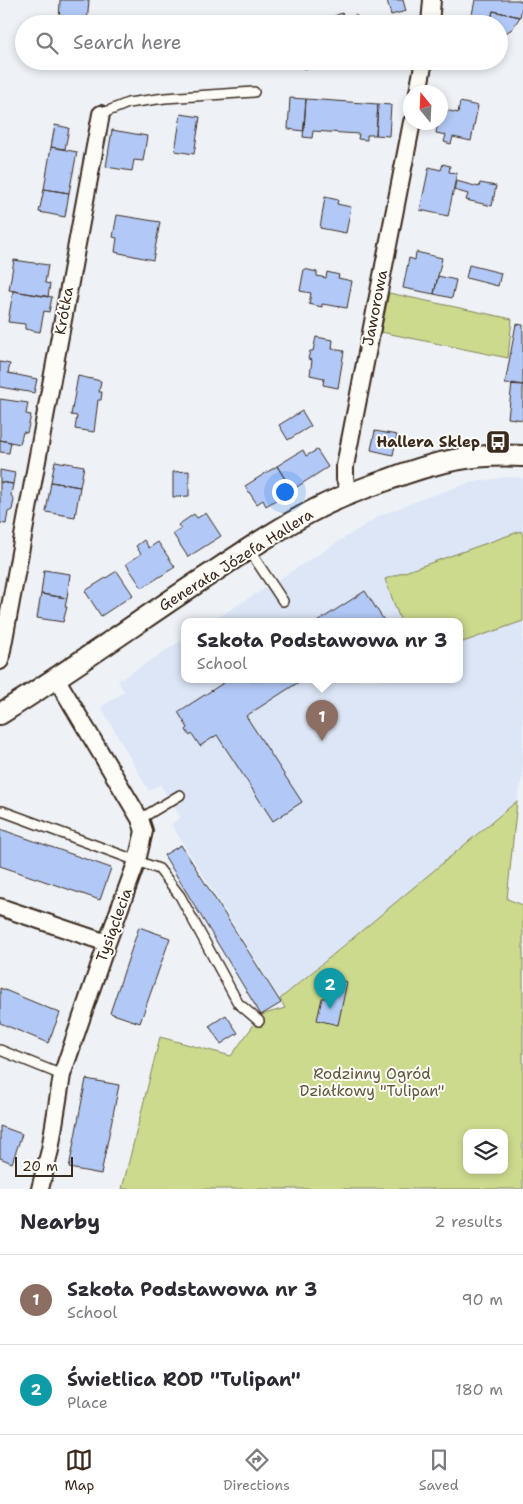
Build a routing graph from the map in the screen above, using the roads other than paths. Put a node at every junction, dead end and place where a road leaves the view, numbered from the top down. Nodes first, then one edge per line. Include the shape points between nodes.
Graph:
1 (432, 0) edge
2 (431, 15) edge
3 (422, 70) edge
4 (419, 85) edge
5 (254, 92) dead end
6 (100, 114) joint
7 (410, 130) edge
8 (523, 456) edge
9 (350, 494) junction
10 (249, 550) junction
11 (283, 601) dead end
12 (0, 661) edge
13 (56, 678) junction
14 (1, 709) edge
15 (180, 795) dead end
16 (2, 811) dead end
17 (140, 819) junction
18 (137, 860) junction
19 (0, 908) edge
20 (107, 943) junction
21 (258, 1021) dead end
22 (0, 1050) edge
23 (62, 1075) junction
24 (40, 1189) edge

1 - 2 street
3 - 4 street
5 - 6 lane, Krótka via 128,103
6 - 12 street, Krótka
7 - 9 street, Jaworowa via 344,466
8 - 9 street, Generała Józefa Hallera via 470,456 444,461
9 - 10 street, Generała Józefa Hallera via 292,522
10 - 11 lane
10 - 13 street, Generała Józefa Hallera
13 - 14 street, Generała Józefa Hallera
13 - 17 street, Tysiąclecia
15 - 17 lane
16 - 18 lane
17 - 18 street, Tysiąclecia via 144,831
18 - 20 street, Tysiąclecia
18 - 21 lane via 160,869 180,896 238,1003
19 - 20 street
20 - 23 street, Tysiąclecia
22 - 23 lane
23 - 24 street, Tysiąclecia

